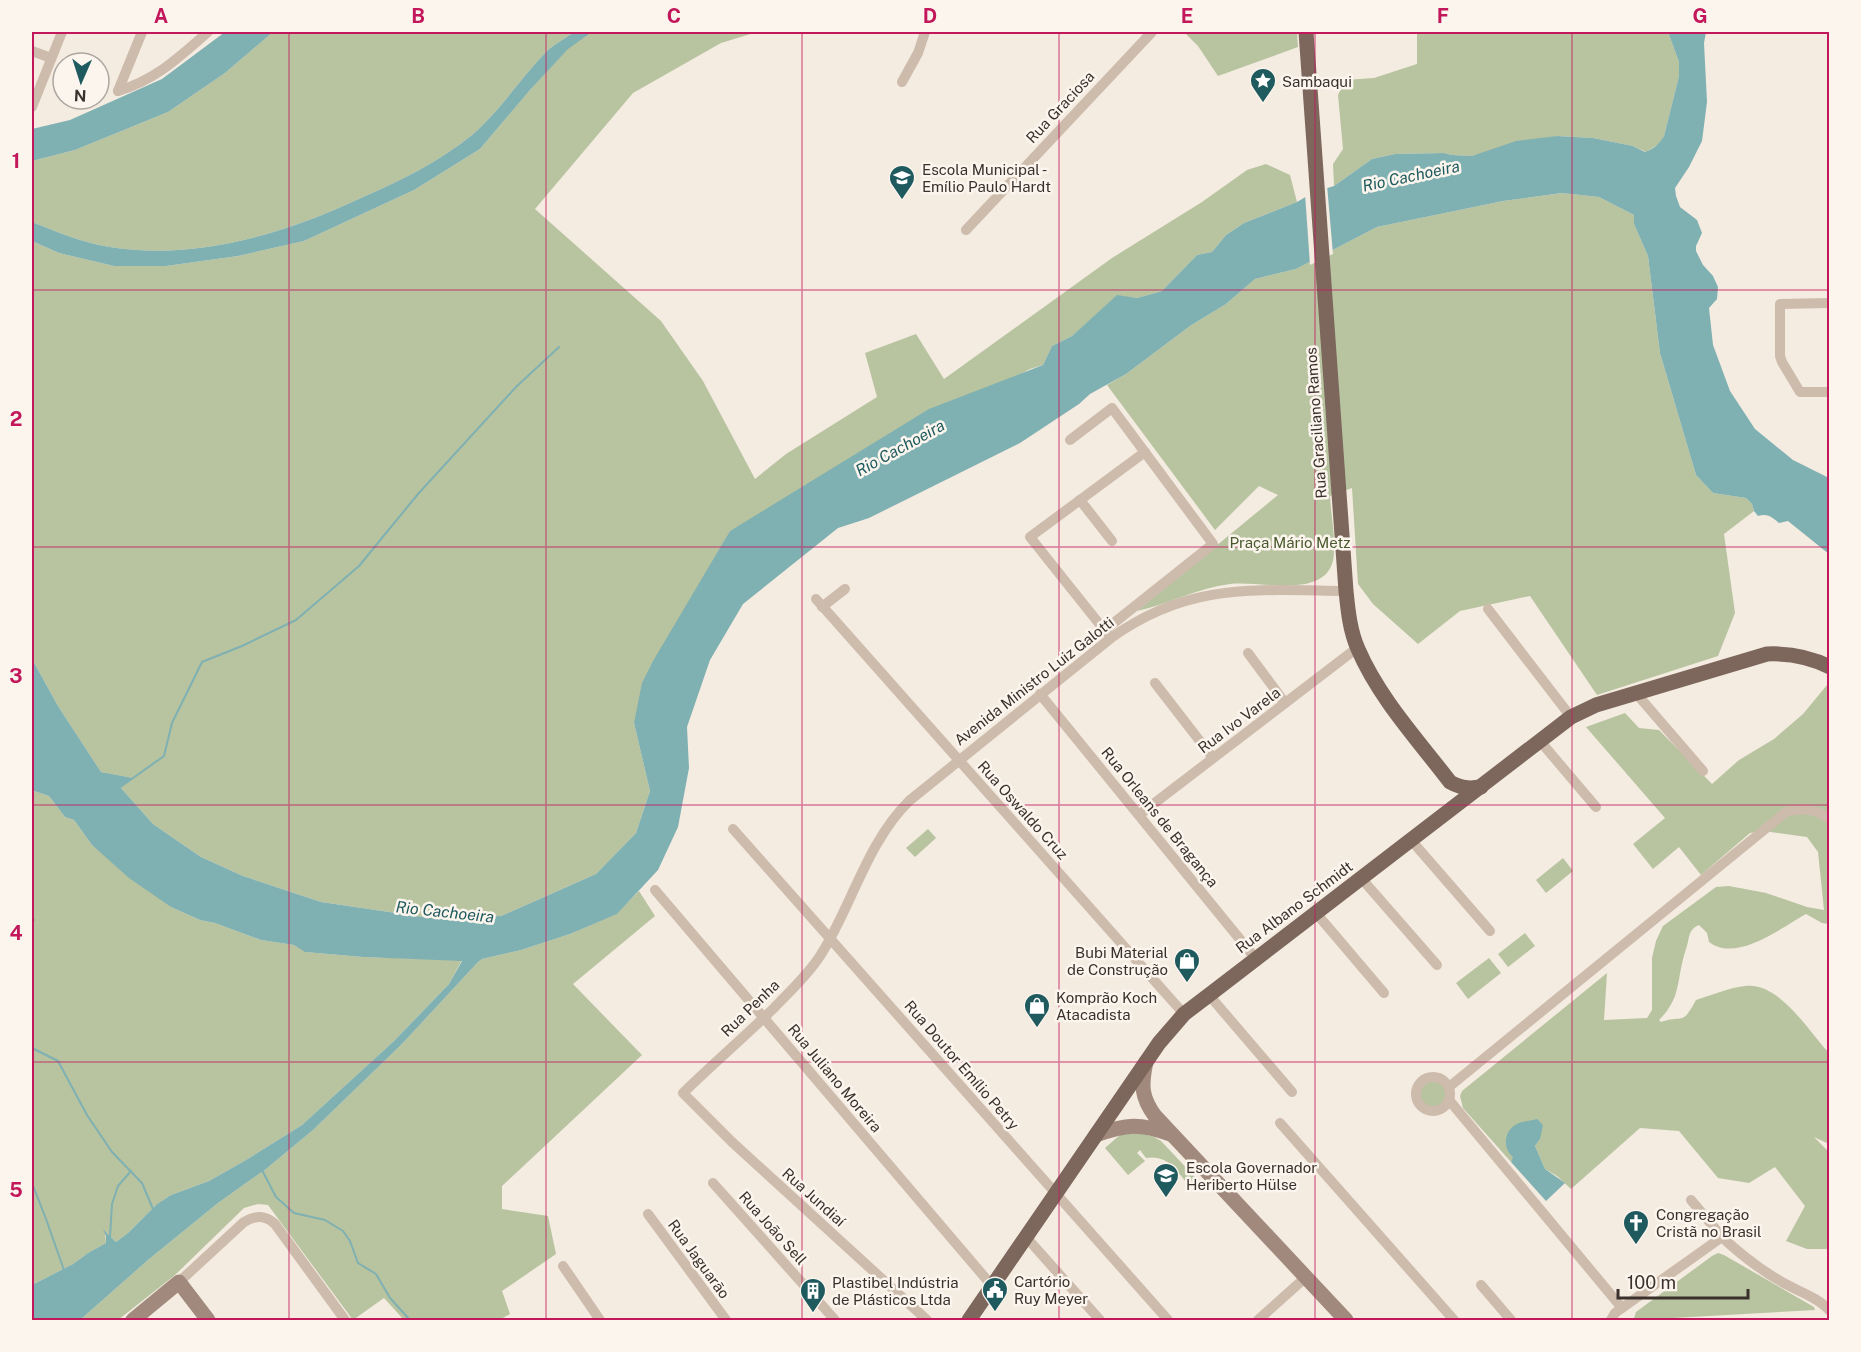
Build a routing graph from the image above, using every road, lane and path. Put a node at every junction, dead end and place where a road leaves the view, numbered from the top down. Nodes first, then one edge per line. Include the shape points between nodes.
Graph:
1 (62, 32) edge
2 (142, 32) edge
3 (208, 32) edge
4 (925, 32) edge
5 (1152, 32) edge
6 (1306, 32) edge
7 (32, 51) edge
8 (54, 51) edge
9 (51, 58) joint
10 (902, 82) dead end
11 (32, 107) edge
12 (966, 230) dead end
13 (1830, 303) edge
14 (1830, 392) edge
15 (1070, 440) dead end
16 (1145, 452) junction
17 (1080, 500) junction
18 (1112, 541) dead end
19 (845, 589) dead end
20 (1346, 591) junction
21 (1488, 609) dead end
22 (1108, 634) junction
23 (1357, 648) junction
24 (1248, 653) dead end
25 (1830, 667) edge
26 (1155, 683) dead end
27 (1635, 692) junction
28 (1040, 694) junction
29 (1285, 703) junction
30 (1571, 717) junction
31 (1540, 741) junction
32 (1214, 758) junction
33 (959, 760) junction
34 (1703, 771) dead end
35 (1450, 782) junction
36 (1481, 787) junction
37 (1596, 807) dead end
38 (1448, 813) junction
39 (1138, 815) junction
40 (1830, 819) edge
41 (733, 829) dead end
42 (1411, 840) junction
43 (1361, 878) junction
44 (655, 890) dead end
45 (1316, 913) junction
46 (1490, 931) dead end
47 (830, 938) junction
48 (1256, 959) junction
49 (1437, 965) dead end
50 (1384, 993) dead end
51 (1209, 995) junction
52 (1184, 1014) junction
53 (764, 1017) junction
54 (1146, 1062) junction
55 (1449, 1087) junction
56 (1292, 1092) dead end
57 (683, 1093) joint
58 (1449, 1100) junction
59 (1280, 1123) dead end
60 (1096, 1135) junction
61 (1173, 1135) junction
62 (712, 1183) dead end
63 (1056, 1194) junction
64 (1691, 1200) dead end
65 (648, 1214) dead end
66 (1026, 1237) junction
67 (1722, 1237) junction
68 (563, 1266) dead end
69 (1306, 1277) junction
70 (179, 1282) junction
71 (1480, 1285) dead end
72 (993, 1287) junction
73 (1622, 1308) junction
74 (1830, 1311) edge
75 (133, 1320) edge
76 (208, 1320) edge
77 (345, 1320) edge
78 (600, 1320) edge
79 (726, 1320) edge
80 (835, 1320) edge
81 (927, 1320) edge
82 (969, 1320) edge
83 (1100, 1320) edge
84 (1168, 1320) edge
85 (1258, 1320) edge
86 (1346, 1320) edge
87 (1454, 1320) edge
88 (1511, 1320) edge
89 (1611, 1320) edge

1 - 8 street
2 - 3 street via 118,91 159,73
4 - 10 street
5 - 12 street, Rua Graciosa
6 - 20 main road, Rua Graciliano Ramos
7 - 9 street
9 - 11 street
13 - 14 street via 1780,304 1779,348 1782,362 1800,392
15 - 16 street via 1112,408
16 - 17 street
16 - 22 street via 1213,544
17 - 18 street
17 - 22 street via 1029,537
19 - 33 street, Rua Oswaldo Cruz via 819,603
20 - 22 street, Avenida Ministro Luiz Galotti via 1209,594 1190,598
20 - 23 main road, Rua Graciliano Ramos
21 - 30 street
22 - 28 street, Avenida Ministro Luiz Galotti
23 - 29 street, Rua Ivo Varela
23 - 35 main road, Rua Graciliano Ramos via 1391,705
24 - 29 street
25 - 27 main road, Rua Albano Schmidt via 1781,653 1752,657
26 - 32 street
27 - 30 main road, Rua Albano Schmidt
27 - 34 street
28 - 33 street, Avenida Ministro Luiz Galotti
28 - 39 street, Rua Orleans de Bragança
29 - 32 street, Rua Ivo Varela
30 - 31 main road, Rua Albano Schmidt
31 - 36 main road, Rua Albano Schmidt
31 - 37 street
32 - 39 street, Rua Ivo Varela
33 - 47 street, Avenida Ministro Luiz Galotti via 909,801 891,822
33 - 52 street, Rua Oswaldo Cruz
35 - 36 main road via 1469,789
35 - 38 main road via 1452,800
36 - 38 main road, Rua Albano Schmidt
38 - 42 main road, Rua Albano Schmidt
39 - 48 street, Rua Orleans de Bragança
40 - 55 street via 1809,809 1786,812
41 - 47 street, Rua Doutor Emílio Petry
42 - 43 main road, Rua Albano Schmidt
42 - 46 street
43 - 45 main road, Rua Albano Schmidt
43 - 49 street
44 - 53 street, Rua Juliano Moreira
45 - 48 main road, Rua Albano Schmidt
45 - 50 street
47 - 53 street, Rua Penha via 809,971
47 - 63 street, Rua Doutor Emílio Petry
48 - 51 main road, Rua Albano Schmidt
51 - 52 main road, Rua Albano Schmidt
51 - 56 street
52 - 54 main road, Rua Albano Schmidt
53 - 57 street, Rua Penha
53 - 72 street, Rua Juliano Moreira
54 - 60 main road, Rua Albano Schmidt
54 - 61 street via 1142,1080 1146,1103
55 - 58 street
55 - 58 street via 1441,1078 1429,1077 1419,1083 1416,1094 1419,1105 1430,1110 1441,1109
57 - 81 street, Rua Jundiaí
58 - 73 street
59 - 87 street
60 - 61 street via 1117,1127 1141,1125
60 - 63 main road, Rua Albano Schmidt
61 - 69 street
62 - 80 street, Rua João Sell
63 - 66 main road, Rua Albano Schmidt
63 - 84 street, Rua Doutor Emílio Petry
64 - 67 street
65 - 79 street, Rua Jaguarão
66 - 72 main road, Rua Albano Schmidt
66 - 83 street
67 - 73 street
67 - 74 street via 1762,1270
68 - 78 street
69 - 85 street
69 - 86 street
70 - 75 street
70 - 76 street
70 - 77 street via 244,1222 264,1217 275,1224
71 - 88 street
72 - 82 main road, Rua Albano Schmidt
73 - 89 street

